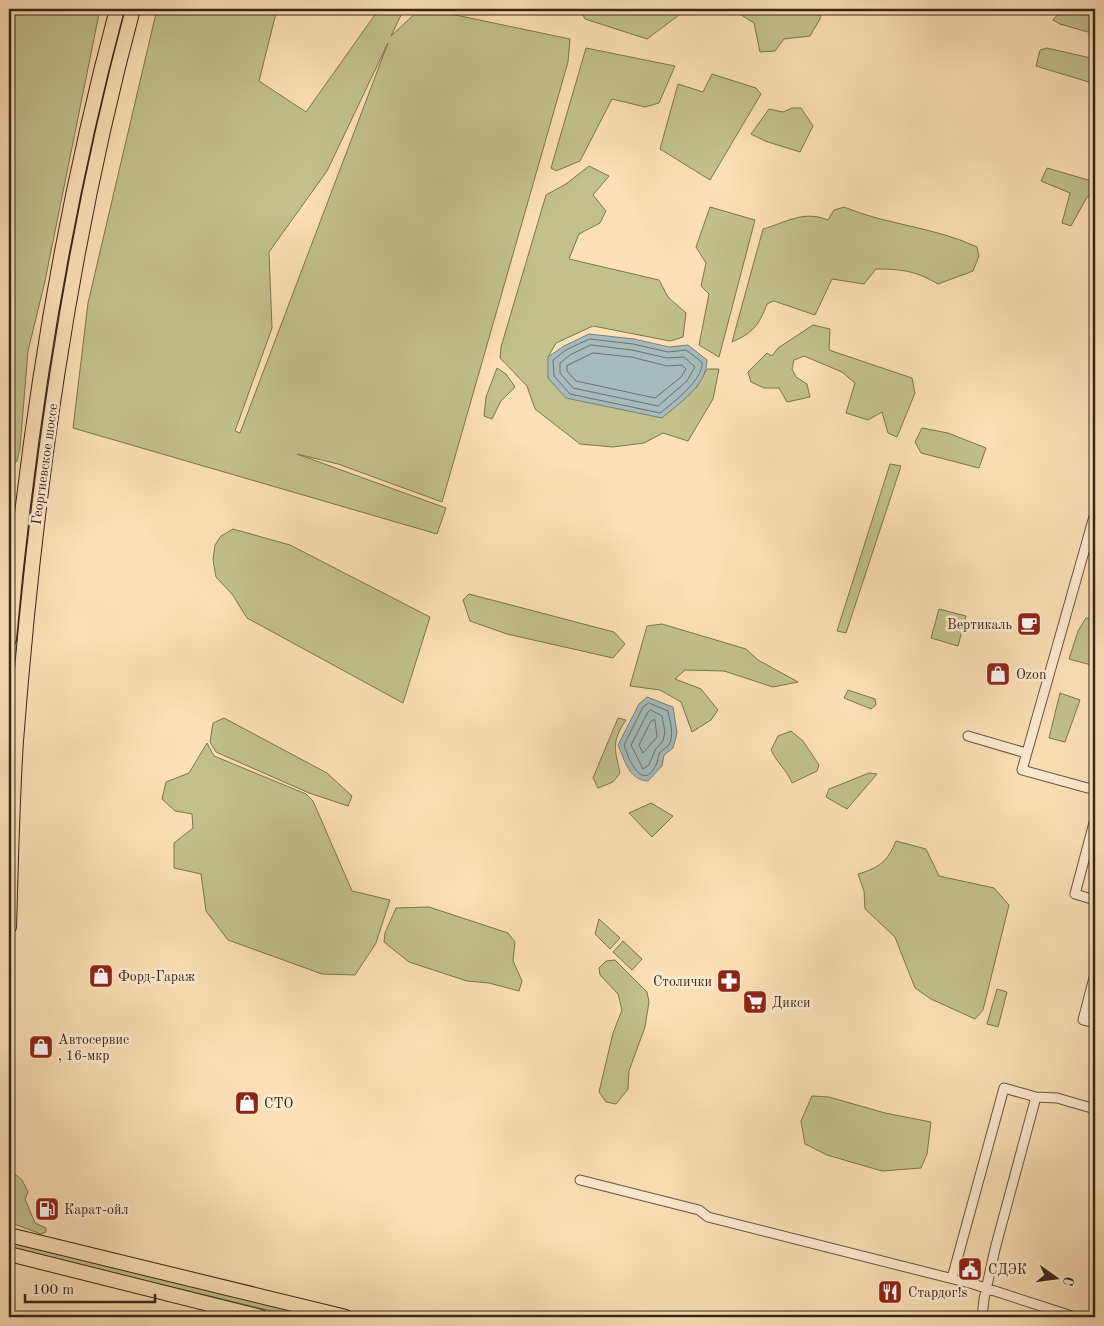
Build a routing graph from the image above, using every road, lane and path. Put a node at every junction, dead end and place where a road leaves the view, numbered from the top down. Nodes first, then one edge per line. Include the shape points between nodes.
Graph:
1 (117, 9) edge
2 (133, 9) edge
3 (1095, 513) edge
4 (9, 639) edge
5 (968, 736) dead end
6 (1026, 753) junction
7 (1095, 790) edge
8 (1095, 819) edge
9 (1095, 900) edge
10 (9, 927) edge
11 (1095, 974) edge
12 (1095, 1023) edge
13 (1036, 1097) junction
14 (1095, 1109) edge
15 (580, 1180) dead end
16 (9, 1235) edge
17 (9, 1254) edge
18 (952, 1278) junction
19 (986, 1290) junction
20 (261, 1317) edge
21 (346, 1317) edge
22 (982, 1317) edge
23 (1075, 1317) edge

1 - 4 main road, Георгиевское шоссе via 73,200 41,375 19,533
2 - 10 main road, Георгиевское шоссе via 85,214 42,472 16,744
3 - 6 street
5 - 6 street
6 - 7 street via 1022,770
8 - 9 street via 1076,894
11 - 12 street via 1083,1020
13 - 14 street via 1057,1098
13 - 18 street via 1004,1088
13 - 19 street
15 - 18 street via 699,1210 708,1217
16 - 21 main road
17 - 20 main road
18 - 19 street
19 - 22 street
19 - 23 street

